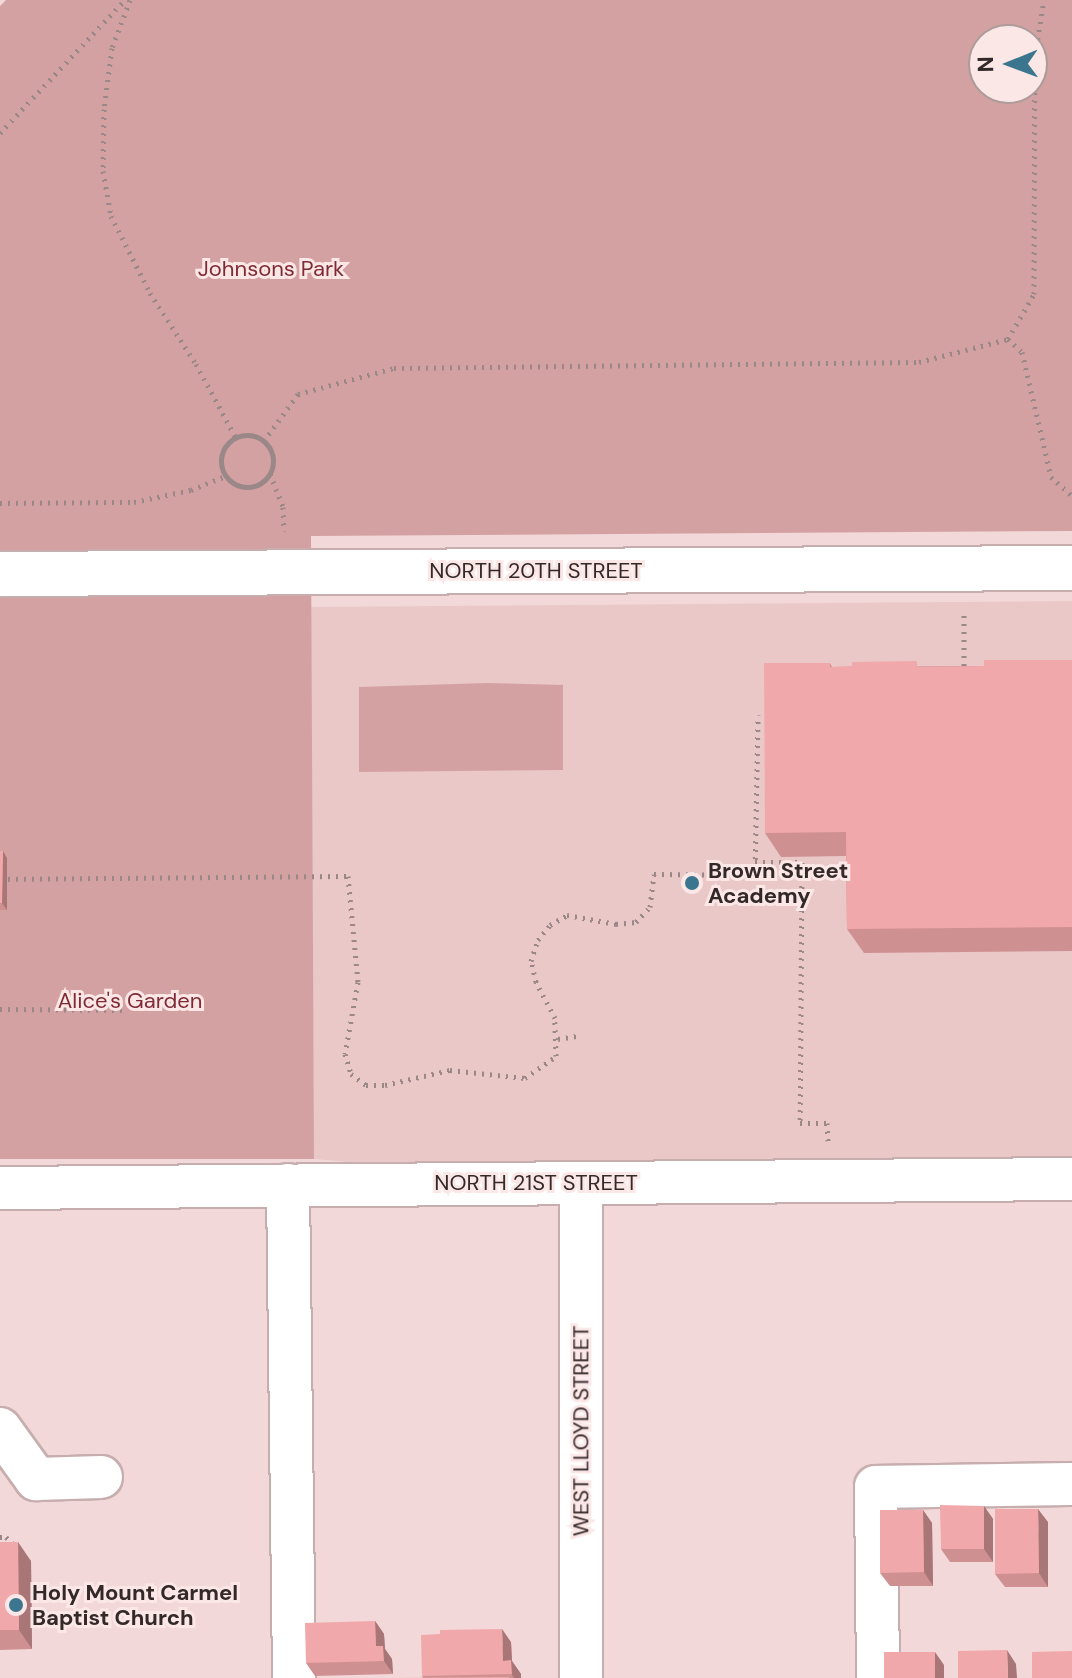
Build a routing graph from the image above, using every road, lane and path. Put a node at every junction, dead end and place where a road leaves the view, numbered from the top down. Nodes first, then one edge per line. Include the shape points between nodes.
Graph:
1 (127, 0) edge
2 (1044, 0) edge
3 (0, 133) edge
4 (1008, 339) junction
5 (236, 438) junction
6 (264, 441) junction
7 (270, 474) junction
8 (225, 476) junction
9 (1072, 496) edge
10 (0, 503) edge
11 (285, 541) dead end
12 (1072, 568) edge
13 (0, 574) edge
14 (964, 613) dead end
15 (964, 675) edge
16 (758, 715) dead end
17 (755, 862) junction
18 (0, 879) edge
19 (0, 1009) edge
20 (126, 1010) dead end
21 (577, 1036) dead end
22 (558, 1039) junction
23 (828, 1142) dead end
24 (1072, 1179) edge
25 (581, 1183) junction
26 (288, 1185) junction
27 (0, 1188) edge
28 (0, 1429) edge
29 (101, 1477) dead end
30 (1072, 1484) edge
31 (0, 1537) edge
32 (23, 1553) dead end
33 (294, 1678) edge
34 (581, 1678) edge
35 (878, 1678) edge

1 - 3 path
1 - 5 path via 112,48 104,109 103,171 111,216
2 - 4 path via 1035,55 1034,294
4 - 6 path via 919,362 394,368 298,394
4 - 9 path via 1022,352 1051,477
5 - 6 path via 250,435
5 - 8 path via 221,458
6 - 7 path via 273,456
7 - 8 path via 248,488
7 - 11 path via 283,507
8 - 10 path via 191,490 134,502
12 - 13 main road, NORTH 20TH STREET
14 - 15 path
16 - 17 path
17 - 22 path via 755,875 654,874 650,907 636,922 616,924 567,915 550,925 531,961 555,1018
17 - 23 path via 802,862 800,1123 827,1123
18 - 22 path via 348,876 358,982 345,1054 351,1074 366,1085 450,1070 525,1078 556,1056
19 - 20 path
21 - 22 path
24 - 25 street, NORTH 21ST STREET
25 - 26 street, NORTH 21ST STREET
25 - 34 street, WEST LLOYD STREET
26 - 27 street, NORTH 21ST STREET
26 - 33 street
28 - 29 street via 36,1479
30 - 35 street via 876,1487
31 - 32 path

